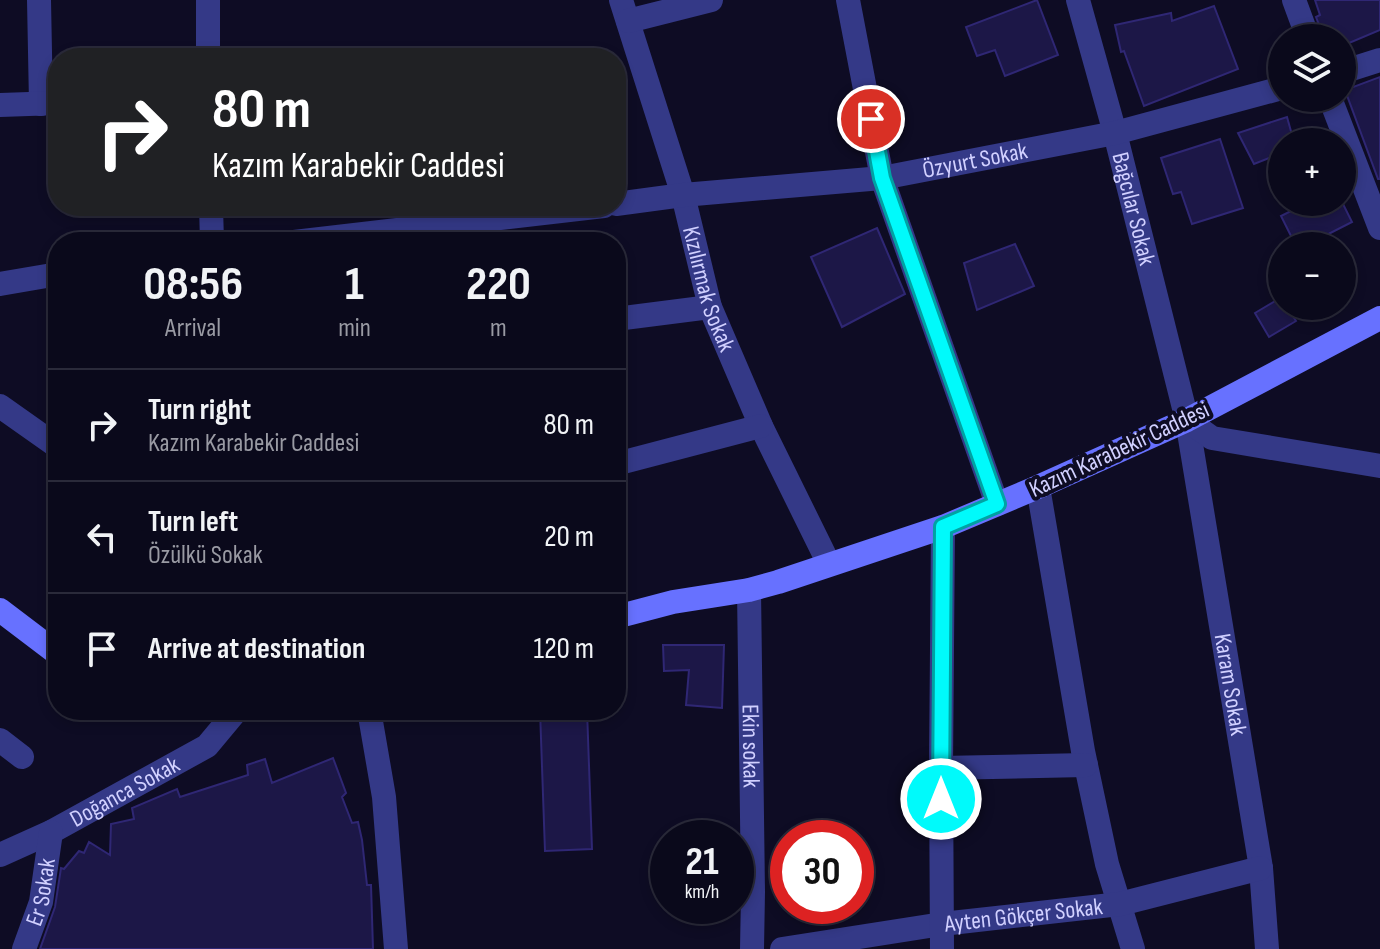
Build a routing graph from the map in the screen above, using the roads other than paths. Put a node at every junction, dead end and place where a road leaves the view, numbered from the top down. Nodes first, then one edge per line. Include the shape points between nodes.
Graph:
1 (39, 0) edge
2 (208, 0) edge
3 (711, 0) edge
4 (848, 0) edge
5 (1078, 0) edge
6 (1294, 0) edge
7 (624, 10) edge
8 (1303, 24) edge
9 (208, 48) edge
10 (627, 58) edge
11 (1380, 60) edge
12 (1356, 68) edge
13 (1268, 92) edge
14 (48, 94) edge
15 (48, 104) edge
16 (0, 105) edge
17 (1335, 112) edge
18 (1115, 133) junction
19 (882, 178) junction
20 (683, 195) junction
21 (626, 203) edge
22 (518, 216) edge
23 (1380, 228) edge
24 (380, 232) edge
25 (48, 276) edge
26 (0, 284) edge
27 (710, 307) junction
28 (626, 318) edge
29 (1380, 318) edge
30 (0, 406) edge
31 (1187, 420) junction
32 (761, 426) junction
33 (48, 434) edge
34 (626, 461) edge
35 (1380, 466) edge
36 (1038, 487) junction
37 (997, 504) junction
38 (943, 527) junction
39 (829, 564) junction
40 (749, 590) junction
41 (0, 610) edge
42 (626, 614) edge
43 (48, 646) edge
44 (229, 720) edge
45 (371, 720) edge
46 (0, 740) edge
47 (22, 757) dead end
48 (1086, 765) junction
49 (941, 768) junction
50 (51, 832) junction
51 (0, 855) edge
52 (1261, 868) junction
53 (1120, 904) junction
54 (942, 924) junction
55 (24, 949) edge
56 (396, 949) edge
57 (752, 949) edge
58 (782, 949) edge
59 (942, 949) edge
60 (1133, 949) edge
61 (1267, 949) edge

1 - 14 street
2 - 9 street
3 - 7 street
4 - 19 street
5 - 18 street, Bağcılar Sokak
6 - 8 street
7 - 10 street, Kızılırmak Sokak
10 - 20 street, Kızılırmak Sokak
11 - 12 street
13 - 18 street, Özyurt Sokak
15 - 16 street
17 - 23 street
18 - 19 street, Özyurt Sokak
18 - 31 street, Bağcılar Sokak
19 - 20 street, Özyurt Sokak
19 - 37 street
20 - 21 street, Özyurt Sokak
20 - 27 street, Kızılırmak Sokak
22 - 24 street
25 - 26 street
27 - 28 street
27 - 32 street, Kızılırmak Sokak
29 - 31 street, Kazım Karabekir Caddesi
30 - 33 street
31 - 35 street via 1212,438
31 - 36 street, Kazım Karabekir Caddesi
31 - 52 street, Karam Sokak
32 - 34 street
32 - 39 street, Kızılırmak Sokak
36 - 37 street, Kazım Karabekir Caddesi
36 - 48 street
37 - 38 street, Kazım Karabekir Caddesi
38 - 39 street, Kazım Karabekir Caddesi
38 - 49 street
39 - 40 street, Kazım Karabekir Caddesi
40 - 42 street, Kazım Karabekir Caddesi
40 - 57 street, Ekin sokak
41 - 43 street
44 - 50 street, Doğanca Sokak via 207,746
45 - 56 street via 384,797
46 - 47 street
48 - 49 street
48 - 53 street
49 - 54 street
50 - 51 street, Doğanca Sokak
50 - 55 street, Er Sokak via 41,902
52 - 53 street, Ayten Gökçer Sokak
52 - 61 street, Karam Sokak
53 - 54 street, Ayten Gökçer Sokak
53 - 60 street
54 - 58 street, Ayten Gökçer Sokak
54 - 59 street

